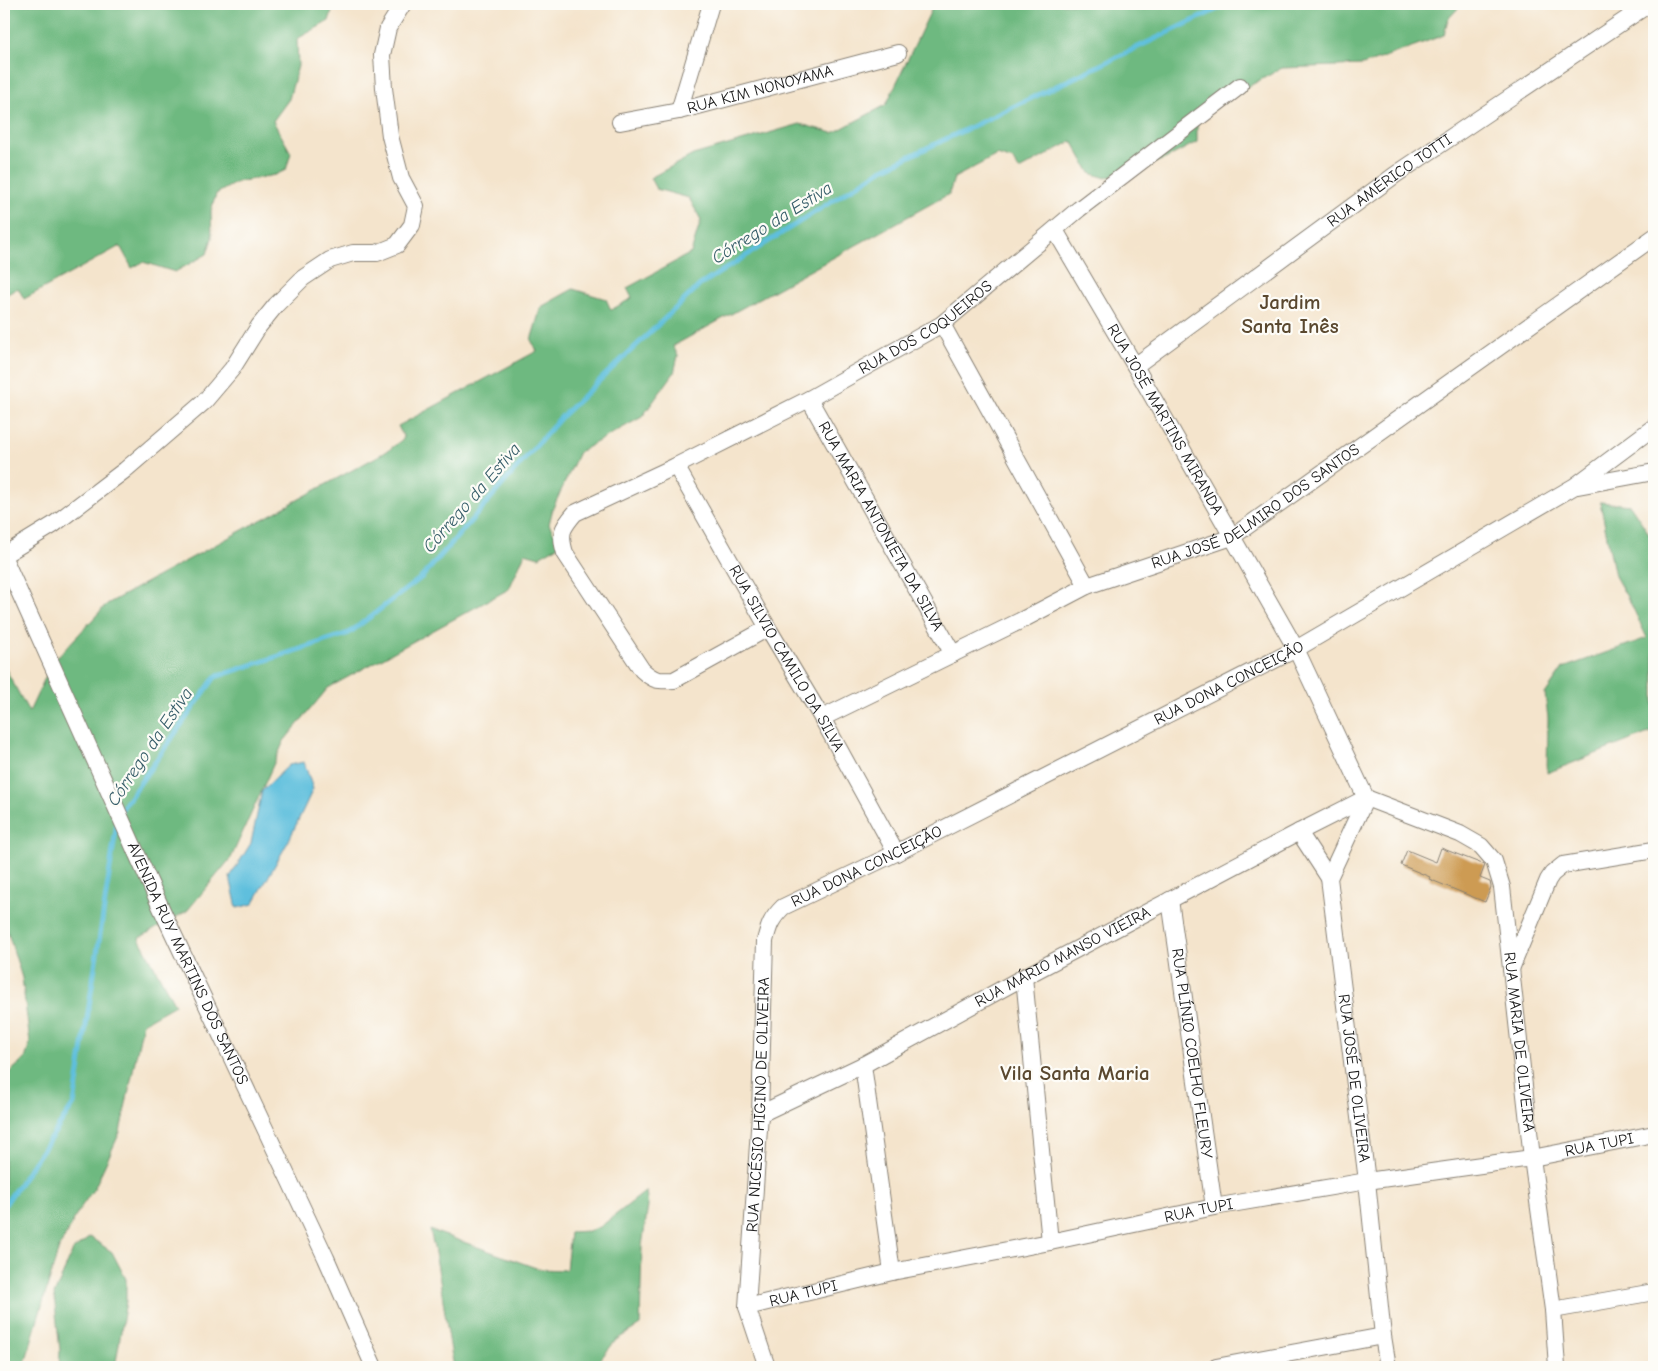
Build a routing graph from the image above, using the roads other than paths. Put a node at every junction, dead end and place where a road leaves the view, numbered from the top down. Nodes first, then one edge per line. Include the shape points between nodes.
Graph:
1 (403, 4) edge
2 (711, 4) edge
3 (1649, 4) edge
4 (898, 53) dead end
5 (1240, 86) dead end
6 (679, 111) junction
7 (620, 122) dead end
8 (1055, 230) junction
9 (1654, 236) edge
10 (942, 324) junction
11 (1135, 366) junction
12 (808, 399) junction
13 (1654, 427) edge
14 (676, 466) junction
15 (1654, 472) edge
16 (1575, 486) junction
17 (1232, 537) junction
18 (4, 556) edge
19 (1087, 586) junction
20 (768, 628) junction
21 (1296, 649) junction
22 (953, 654) junction
23 (822, 718) junction
24 (1366, 798) junction
25 (1300, 832) junction
26 (1654, 850) edge
27 (896, 854) junction
28 (1329, 878) junction
29 (1170, 900) junction
30 (783, 907) joint
31 (1510, 969) junction
32 (1024, 977) junction
33 (863, 1065) junction
34 (760, 1114) junction
35 (1654, 1134) edge
36 (1532, 1158) junction
37 (1367, 1182) junction
38 (1214, 1207) junction
39 (1050, 1242) junction
40 (892, 1272) junction
41 (1654, 1292) edge
42 (747, 1306) junction
43 (1553, 1310) junction
44 (1382, 1336) junction
45 (374, 1367) edge
46 (767, 1367) edge
47 (1216, 1367) edge
48 (1388, 1367) edge
49 (1557, 1367) edge

1 - 18 street via 388,28 382,55 390,136 401,178 416,206 412,225 397,245 377,253 353,253 330,260 304,278 259,326 232,369 204,402 111,481 53,525
2 - 6 street
3 - 11 street, RUA AMÉRICO TOTTI via 1395,175
4 - 6 street, RUA KIM NONOYAMA
5 - 8 street, RUA DOS COQUEIROS
6 - 7 street, RUA KIM NONOYAMA
8 - 10 street, RUA DOS COQUEIROS
8 - 11 street, RUA JOSÉ MARTINS MIRANDA
9 - 17 street, RUA JOSÉ DELMIRO DOS SANTOS
10 - 12 street, RUA DOS COQUEIROS
10 - 19 street
11 - 17 street, RUA JOSÉ MARTINS MIRANDA
12 - 14 street, RUA DOS COQUEIROS
12 - 22 street, RUA MARIA ANTONIETA DA SILVA
13 - 16 street, RUA DONA CONCEIÇÃO
14 - 20 street, RUA SILVIO CAMILO DA SILVA
14 - 20 street, RUA DOS COQUEIROS via 575,513 562,531 565,552 642,670 652,679 674,680
15 - 16 street
16 - 21 street, RUA DONA CONCEIÇÃO
17 - 19 street, RUA JOSÉ DELMIRO DOS SANTOS
17 - 21 street, RUA JOSÉ MARTINS MIRANDA
18 - 45 street, AVENIDA RUY MARTINS DOS SANTOS via 162,910
19 - 22 street, RUA JOSÉ DELMIRO DOS SANTOS
20 - 23 street, RUA SILVIO CAMILO DA SILVA
21 - 24 street, RUA JOSÉ MARTINS MIRANDA
21 - 27 street, RUA DONA CONCEIÇÃO
22 - 23 street, RUA JOSÉ DELMIRO DOS SANTOS
23 - 27 street, RUA SILVIO CAMILO DA SILVA
24 - 25 street, RUA MÁRIO MANSO VIEIRA
24 - 28 street
24 - 31 street, RUA MARIA DE OLIVEIRA via 1460,834 1481,846 1494,861 1502,887
25 - 28 street
25 - 29 street, RUA MÁRIO MANSO VIEIRA
26 - 31 street via 1563,865 1552,874
27 - 30 street, RUA DONA CONCEIÇÃO
28 - 37 street, RUA JOSÉ DE OLIVEIRA
29 - 32 street, RUA MÁRIO MANSO VIEIRA
29 - 38 street, RUA PLÍNIO COELHO FLEURY
30 - 34 street, RUA NICÉSIO HIGINO DE OLIVEIRA via 773,916 765,941
31 - 36 street, RUA MARIA DE OLIVEIRA
32 - 33 street, RUA MÁRIO MANSO VIEIRA
32 - 39 street
33 - 34 street, RUA MÁRIO MANSO VIEIRA
33 - 40 street
34 - 42 street, RUA NICÉSIO HIGINO DE OLIVEIRA
35 - 36 street, RUA TUPI
36 - 37 street, RUA TUPI
36 - 43 street, RUA MARIA DE OLIVEIRA
37 - 38 street, RUA TUPI
37 - 44 street, RUA JOSÉ DE OLIVEIRA
38 - 39 street, RUA TUPI
39 - 40 street, RUA TUPI
40 - 42 street, RUA TUPI
41 - 43 street
42 - 46 street
43 - 49 street, RUA MARIA DE OLIVEIRA
44 - 47 street
44 - 48 street, RUA JOSÉ DE OLIVEIRA

